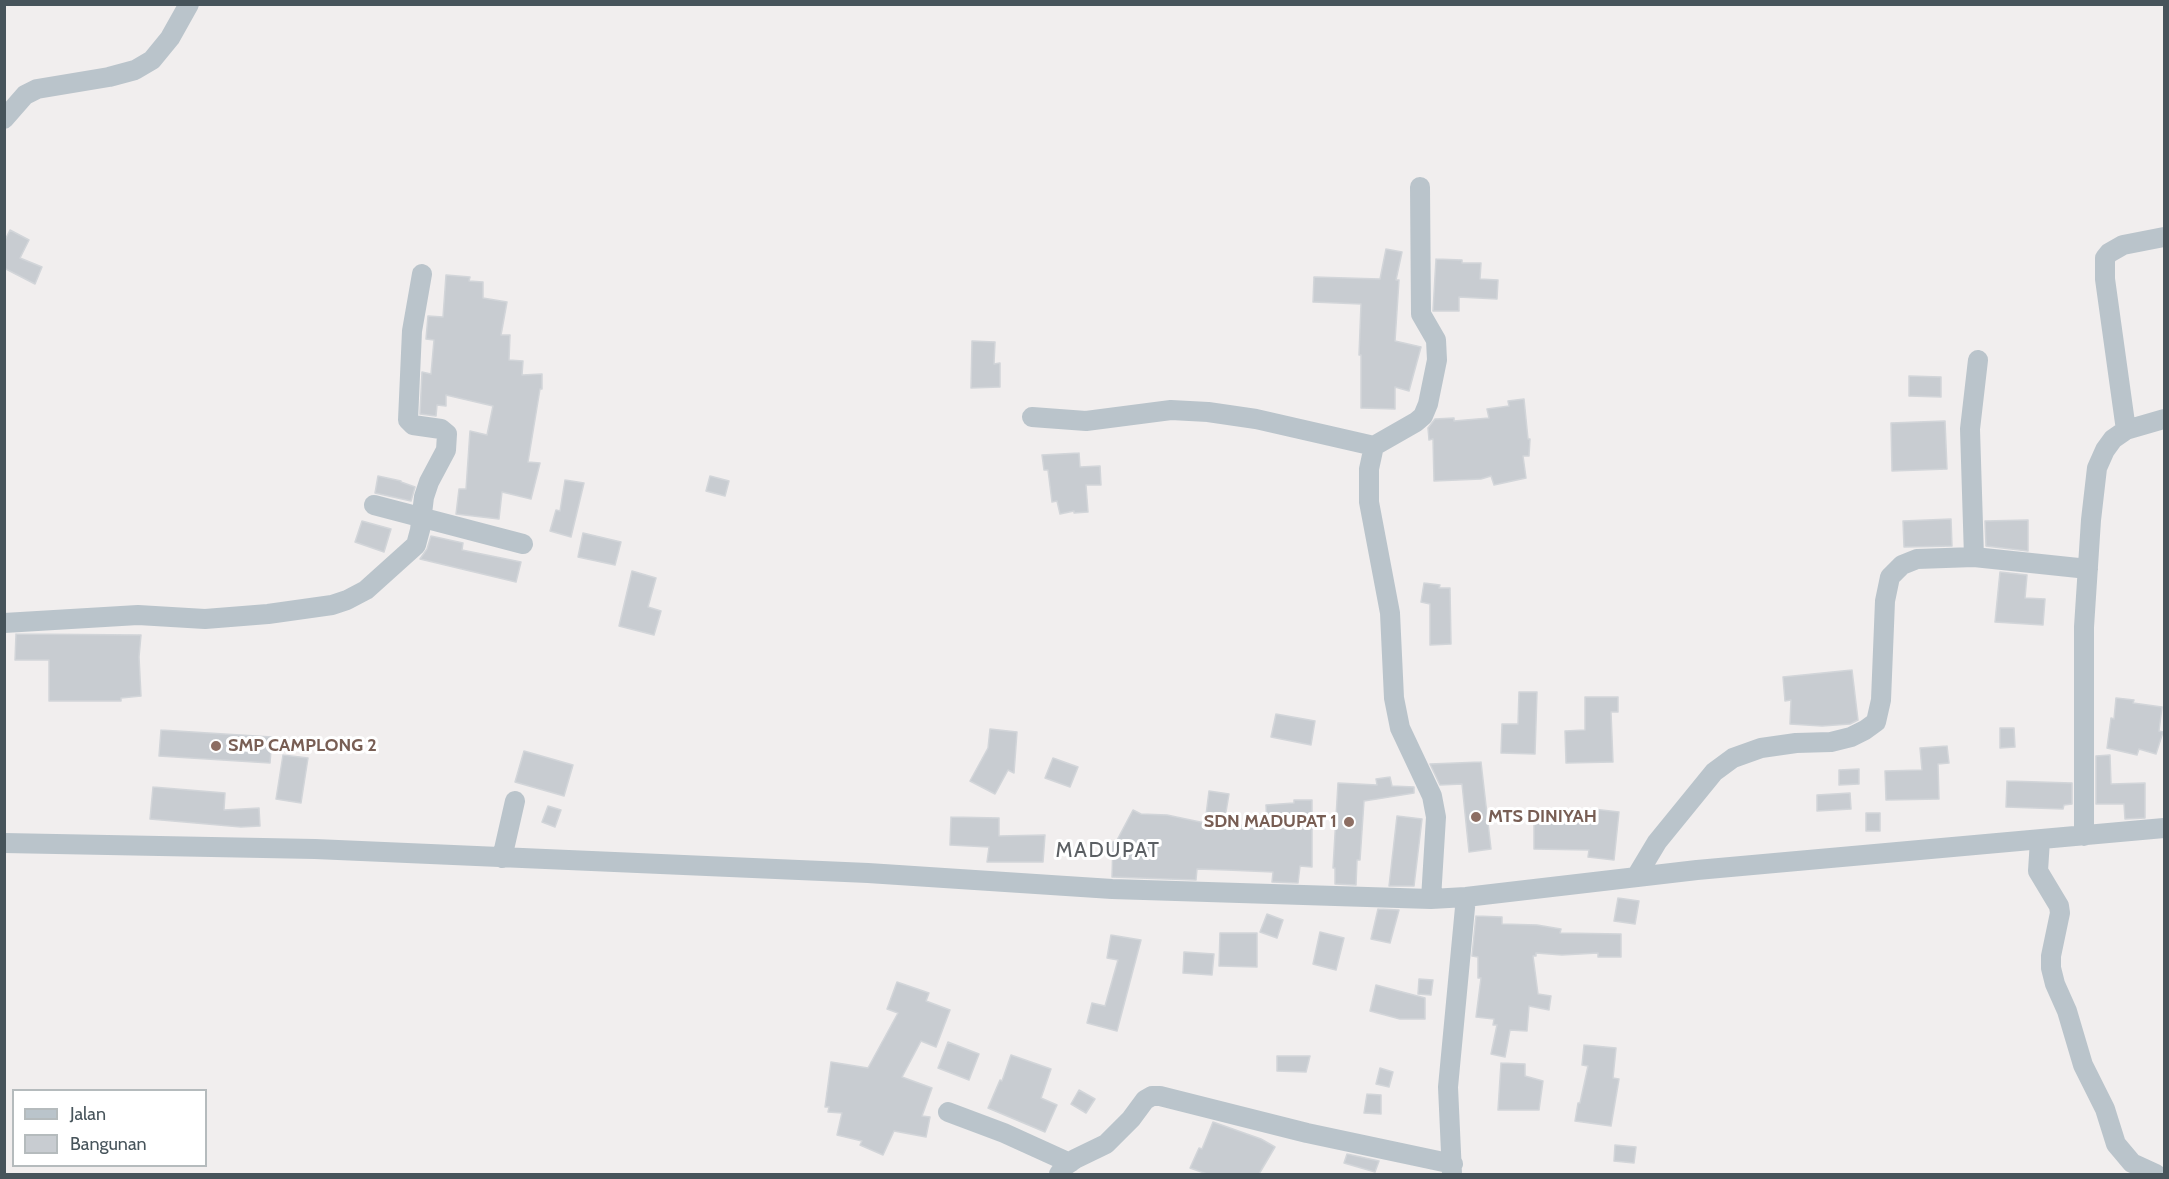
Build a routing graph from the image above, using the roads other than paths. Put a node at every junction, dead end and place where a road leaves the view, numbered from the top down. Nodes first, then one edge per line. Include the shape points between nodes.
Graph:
1 (189, 4) edge
2 (4, 119) edge
3 (1420, 187) dead end
4 (2164, 237) edge
5 (422, 274) dead end
6 (1978, 360) dead end
7 (1032, 417) dead end
8 (2164, 419) edge
9 (2126, 430) junction
10 (1374, 446) junction
11 (374, 505) dead end
12 (421, 519) junction
13 (523, 544) dead end
14 (1974, 557) junction
15 (2088, 568) junction
16 (4, 623) edge
17 (514, 801) dead end
18 (2164, 828) edge
19 (2084, 836) junction
20 (2040, 840) junction
21 (4, 843) edge
22 (502, 858) junction
23 (1636, 877) junction
24 (1466, 897) junction
25 (1431, 899) junction
26 (948, 1112) dead end
27 (1064, 1168) edge
28 (1453, 1169) edge
29 (2156, 1174) edge

1 - 2 street via 152,60 135,70 109,77 37,89 25,95
3 - 10 street via 1421,314 1436,340 1437,360 1423,416
4 - 9 street via 2123,245 2105,258
5 - 12 street via 412,331 408,420 413,425 441,429 448,441 429,482
6 - 14 street via 1970,429
7 - 10 street via 1086,421 1171,410 1208,412
8 - 9 street
9 - 15 street via 2113,439 2097,468
10 - 25 street via 1369,502 1390,613 1394,698 1400,728 1432,796 1436,817
11 - 12 street
12 - 13 street
12 - 16 street via 416,545 409,553 366,590 332,604 205,619 138,615
14 - 15 street
14 - 23 street via 1917,558 1890,577 1876,722 1851,737 1761,747 1733,758 1714,772 1657,842
15 - 19 street via 2083,692
17 - 22 street
18 - 19 street
19 - 20 street
20 - 23 street
20 - 29 street via 2038,871 2060,913 2051,968 2083,1065 2105,1109 2116,1144 2132,1162
21 - 22 street via 315,849
22 - 25 street via 844,872 1112,889
23 - 24 street
24 - 25 street
24 - 28 street via 1448,1087
26 - 27 street via 1004,1133
27 - 28 street via 1106,1144 1145,1100 1160,1096

